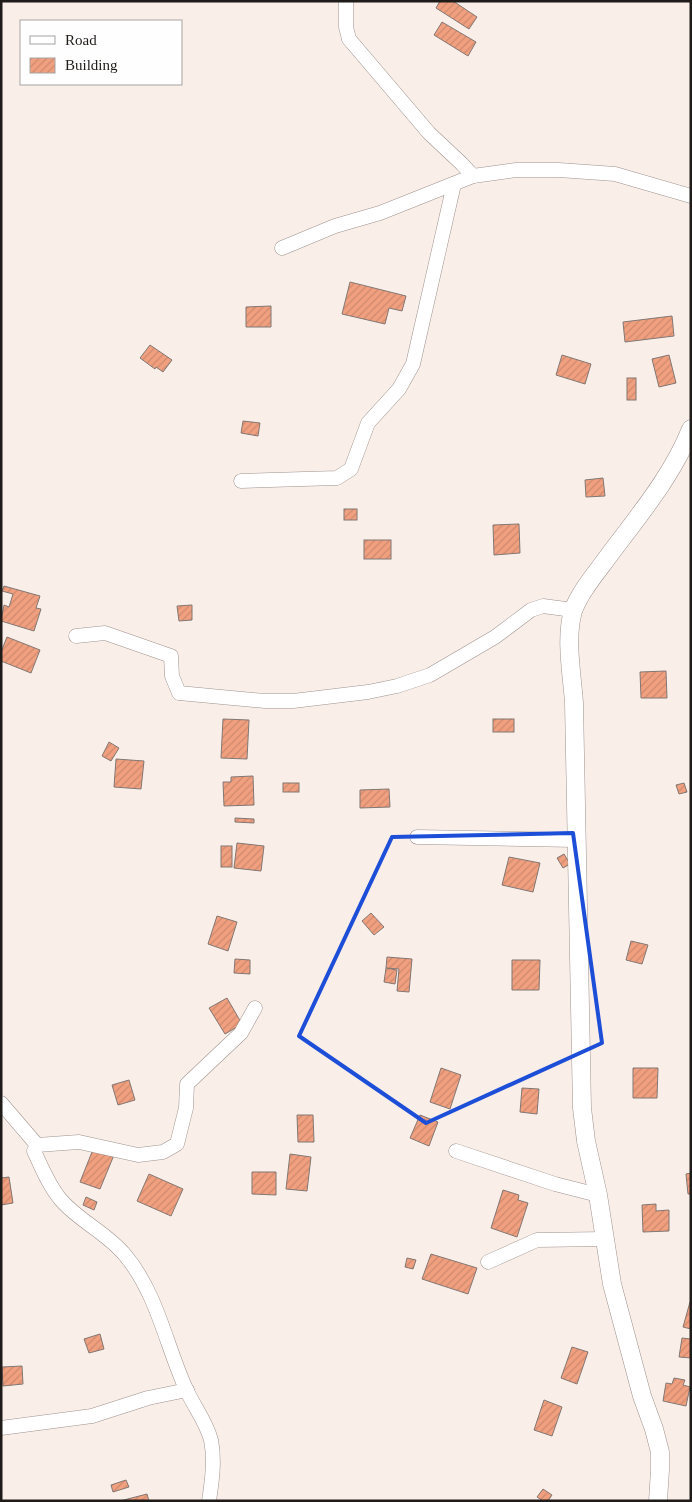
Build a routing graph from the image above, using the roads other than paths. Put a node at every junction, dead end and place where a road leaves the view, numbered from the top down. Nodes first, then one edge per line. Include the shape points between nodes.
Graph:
1 (346, 1) edge
2 (473, 176) junction
3 (454, 184) junction
4 (691, 196) edge
5 (282, 248) dead end
6 (690, 431) edge
7 (241, 481) dead end
8 (574, 610) junction
9 (76, 636) dead end
10 (417, 838) dead end
11 (576, 840) junction
12 (255, 1008) dead end
13 (1, 1103) edge
14 (37, 1145) junction
15 (456, 1151) dead end
16 (598, 1195) junction
17 (604, 1239) junction
18 (488, 1262) dead end
19 (187, 1390) junction
20 (1, 1428) edge
21 (209, 1501) edge
22 (658, 1501) edge

1 - 2 street via 349,39 429,133
2 - 3 street
2 - 4 street via 516,170 615,174
3 - 5 street
3 - 7 street via 413,364 399,389 368,423 351,469 337,478
6 - 8 street via 651,501 579,598
8 - 9 street via 543,606 531,610 464,656 430,675 398,686 293,701 180,693 172,676 171,656 106,633
8 - 11 street via 570,639
10 - 11 street
11 - 16 street via 582,1108
12 - 14 street via 241,1032 187,1084 186,1108 176,1144 163,1152 138,1155 79,1142
13 - 14 street
14 - 19 street via 34,1150 46,1179 62,1201 124,1254 142,1280
15 - 16 street
16 - 17 street
17 - 18 street via 537,1240
17 - 22 street via 617,1302 660,1452
19 - 20 street via 148,1398 92,1416
19 - 21 street via 211,1441 213,1472

